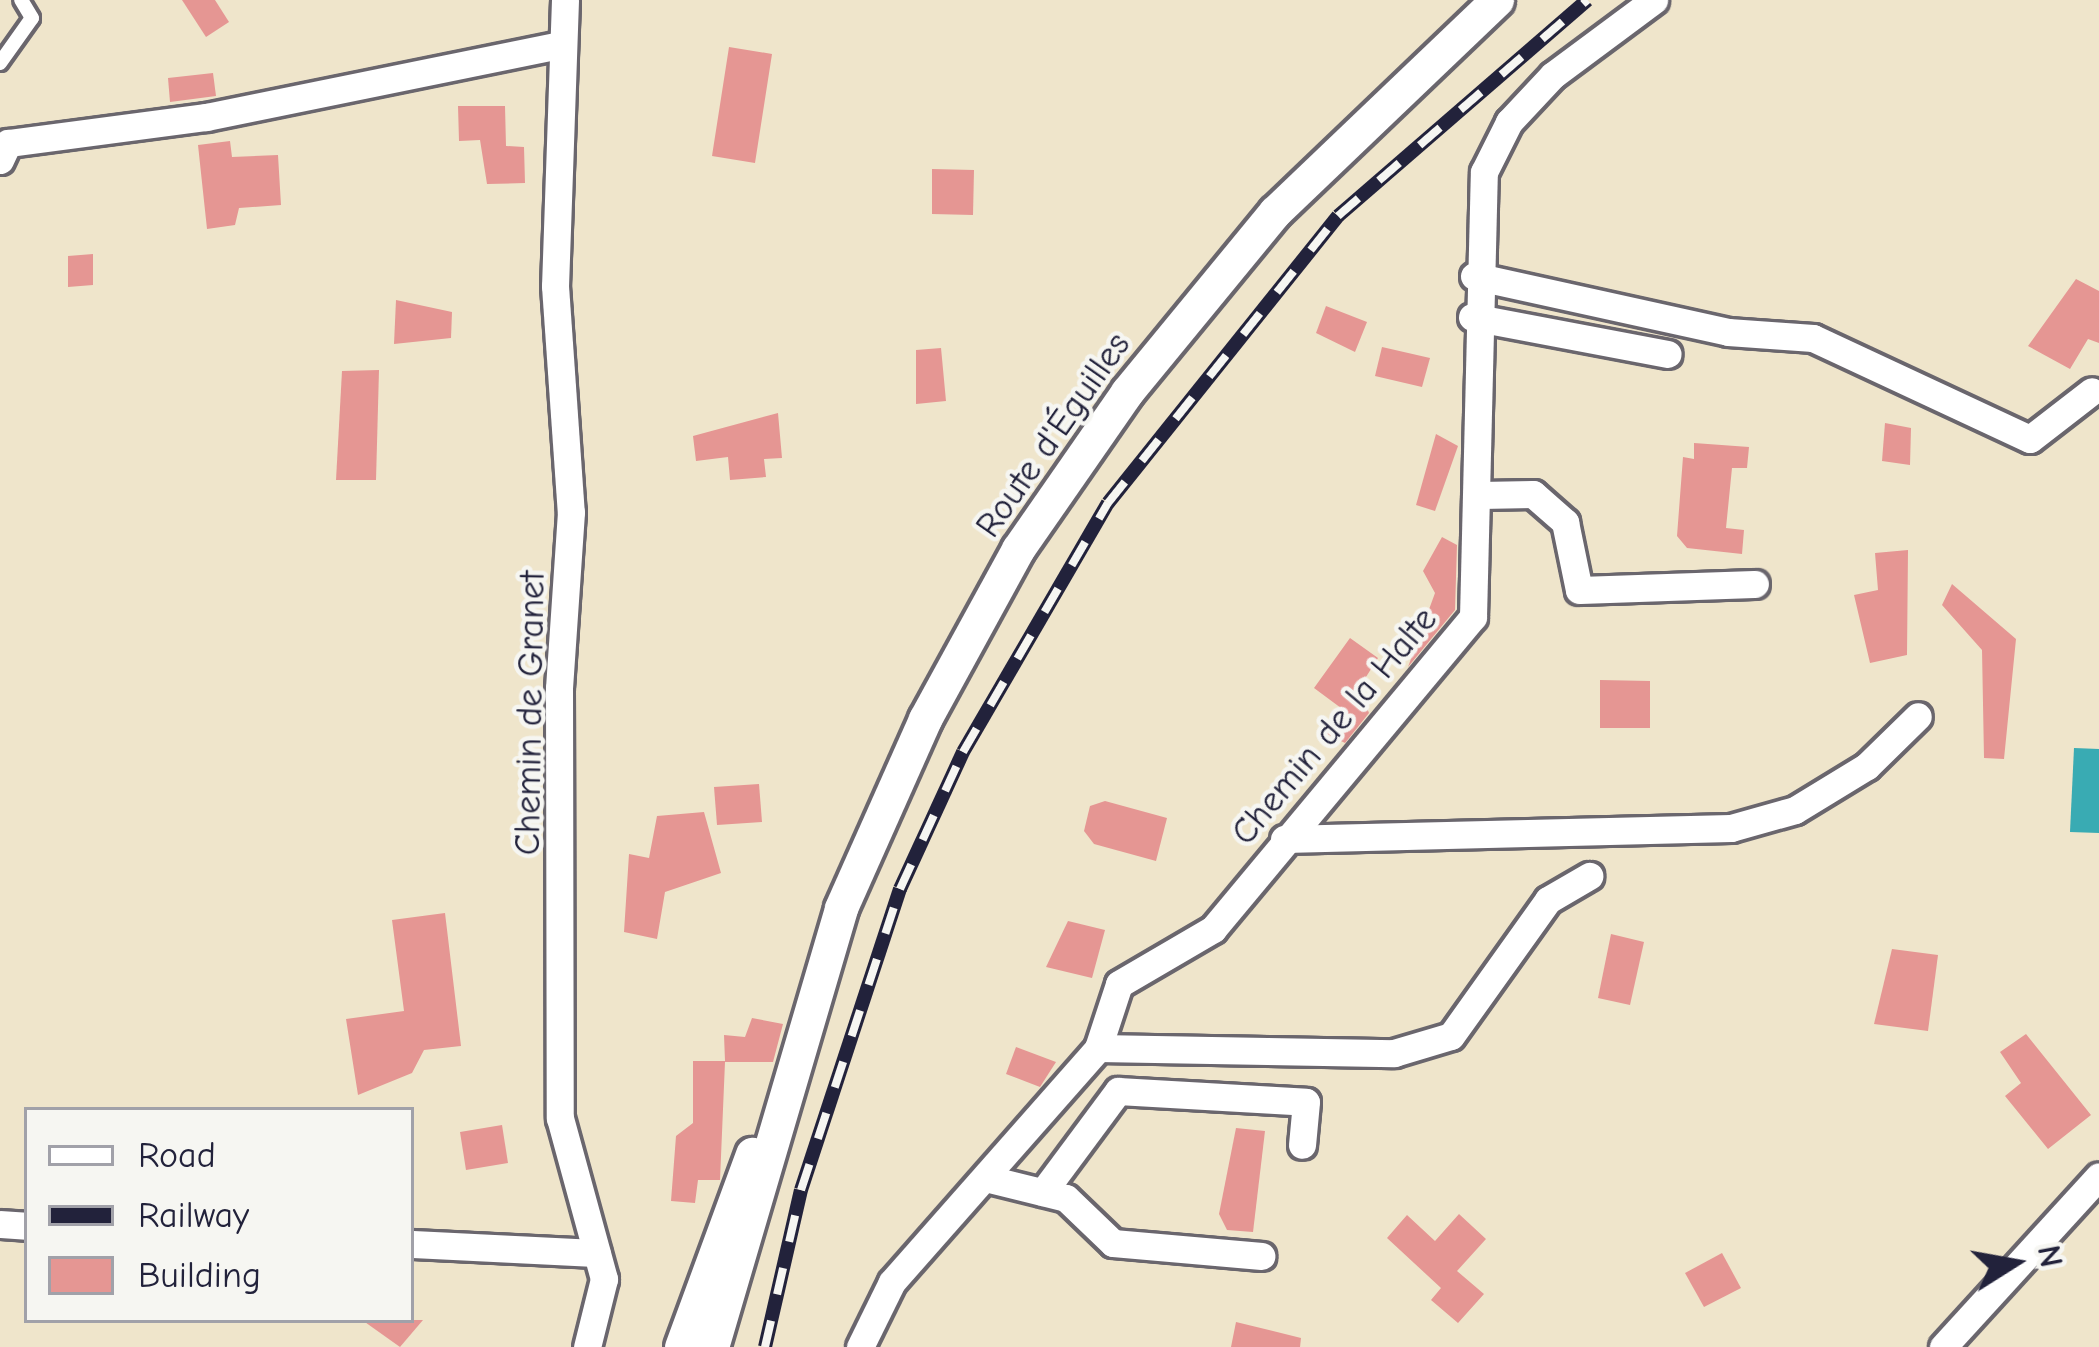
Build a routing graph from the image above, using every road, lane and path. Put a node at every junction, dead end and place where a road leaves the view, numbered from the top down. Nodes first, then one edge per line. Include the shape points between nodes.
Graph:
1 (21, 0) edge
2 (566, 0) edge
3 (1497, 0) edge
4 (1654, 0) edge
5 (561, 46) junction
6 (0, 63) edge
7 (3, 147) edge
8 (1474, 276) junction
9 (1472, 317) junction
10 (1668, 354) dead end
11 (2092, 391) dead end
12 (1480, 495) junction
13 (1755, 584) dead end
14 (1918, 716) dead end
15 (1285, 839) junction
16 (1589, 876) dead end
17 (810, 1007) junction
18 (1098, 1048) junction
19 (1302, 1145) dead end
20 (2099, 1176) edge
21 (993, 1180) junction
22 (1043, 1192) junction
23 (414, 1244) edge
24 (597, 1253) junction
25 (1261, 1256) dead end
26 (587, 1347) edge
27 (681, 1347) edge
28 (712, 1347) edge
29 (860, 1347) edge
30 (1943, 1347) edge

1 - 6 lane via 32,17
2 - 5 street, Chemin de Granet
3 - 17 street, Route d'Éguilles via 1275,212 1127,392 1018,549 883,805
4 - 8 street, Chemin de la Halte via 1509,122 1484,172
5 - 7 street via 206,117
5 - 24 street, Chemin de Granet via 555,286 572,512 560,688 560,1118
8 - 9 street, Chemin de la Halte
8 - 11 street via 1728,332 1813,338 2030,440
9 - 10 street
9 - 12 street, Chemin de la Halte
12 - 13 street via 1533,494 1565,522 1580,590
12 - 15 street, Chemin de la Halte via 1473,617
14 - 15 street via 1868,766 1795,810 1730,828
15 - 18 street, Chemin de la Halte via 1214,929 1119,984
16 - 18 street via 1548,900 1498,958 1451,1036 1394,1053
17 - 27 street, Route d'Éguilles
17 - 28 street, Route d'Éguilles
18 - 21 street, Chemin de la Halte
19 - 22 street via 1306,1102 1118,1091
20 - 30 street
21 - 22 street
21 - 29 street, Chemin de la Halte via 892,1282
22 - 25 street via 1066,1198 1113,1243
23 - 24 street
24 - 26 street, Chemin de Granet via 603,1304

